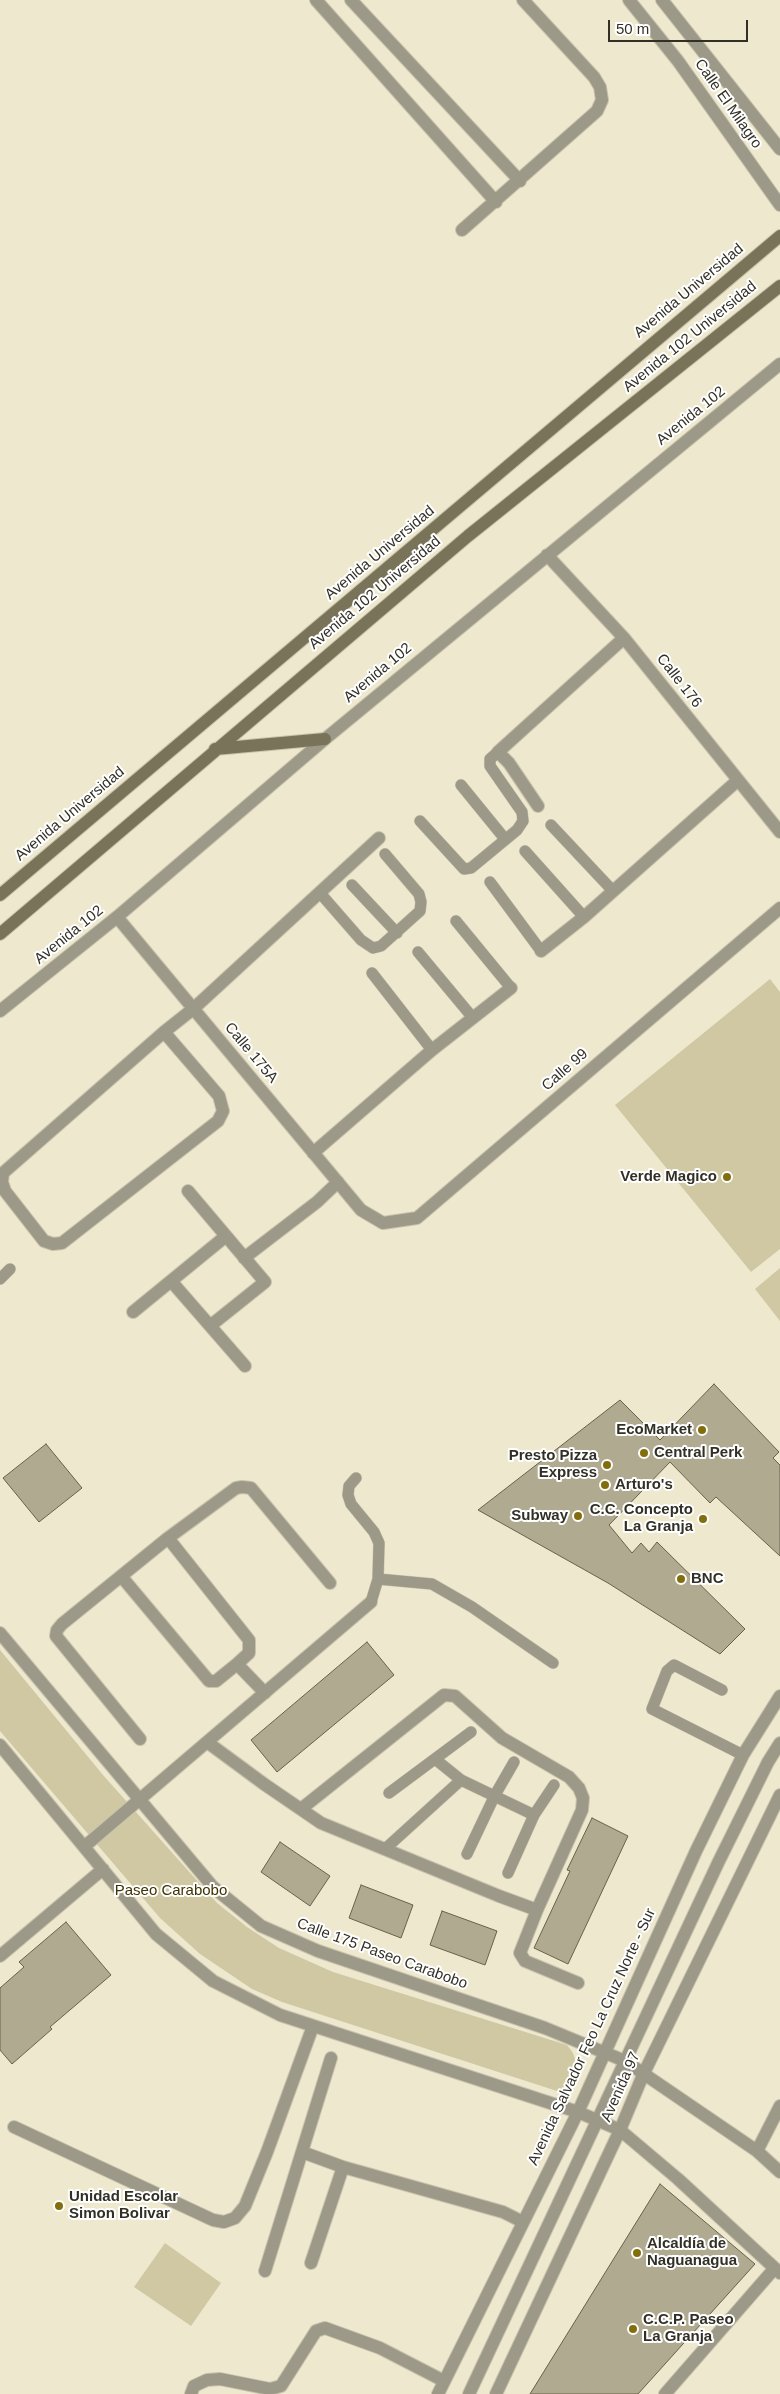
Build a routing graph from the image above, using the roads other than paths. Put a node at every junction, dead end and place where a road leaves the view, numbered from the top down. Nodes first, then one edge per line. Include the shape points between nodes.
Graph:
1 (316, 0) edge
2 (351, 0) edge
3 (523, 0) edge
4 (629, 0) edge
5 (662, 0) edge
6 (780, 149) edge
7 (520, 181) junction
8 (496, 202) junction
9 (780, 205) edge
10 (462, 230) dead end
11 (780, 236) edge
12 (780, 286) edge
13 (780, 364) edge
14 (547, 555) junction
15 (624, 638) junction
16 (325, 739) junction
17 (215, 749) junction
18 (498, 752) junction
19 (737, 782) junction
20 (461, 785) dead end
21 (538, 806) dead end
22 (420, 821) dead end
23 (551, 825) dead end
24 (780, 832) edge
25 (379, 838) dead end
26 (505, 839) junction
27 (524, 851) dead end
28 (385, 854) dead end
29 (490, 882) dead end
30 (352, 884) dead end
31 (613, 891) junction
32 (320, 893) junction
33 (0, 895) edge
34 (780, 908) edge
35 (584, 917) junction
36 (117, 918) junction
37 (456, 921) dead end
38 (397, 933) junction
39 (0, 934) edge
40 (541, 950) joint
41 (418, 952) dead end
42 (372, 973) dead end
43 (511, 988) joint
44 (193, 1009) junction
45 (0, 1011) edge
46 (473, 1018) junction
47 (164, 1032) junction
48 (432, 1050) junction
49 (313, 1153) junction
50 (338, 1182) junction
51 (188, 1191) dead end
52 (361, 1210) joint
53 (226, 1236) junction
54 (244, 1258) junction
55 (10, 1269) dead end
56 (0, 1279) edge
57 (170, 1281) junction
58 (133, 1312) dead end
59 (210, 1326) junction
60 (246, 1366) dead end
61 (356, 1478) dead end
62 (168, 1538) junction
63 (121, 1576) junction
64 (378, 1579) junction
65 (330, 1583) dead end
66 (371, 1602) joint
67 (0, 1633) edge
68 (552, 1663) dead end
69 (238, 1664) junction
70 (722, 1690) dead end
71 (264, 1692) junction
72 (780, 1696) edge
73 (470, 1732) dead end
74 (140, 1739) dead end
75 (207, 1742) junction
76 (780, 1743) edge
77 (0, 1745) edge
78 (743, 1755) junction
79 (435, 1759) junction
80 (514, 1762) dead end
81 (461, 1780) junction
82 (554, 1785) dead end
83 (389, 1793) dead end
84 (495, 1795) junction
85 (780, 1795) edge
86 (140, 1799) junction
87 (302, 1809) junction
88 (534, 1815) junction
89 (85, 1846) junction
90 (385, 1849) junction
91 (467, 1854) dead end
92 (103, 1868) junction
93 (508, 1873) dead end
94 (537, 1910) junction
95 (0, 1956) edge
96 (578, 1983) dead end
97 (313, 2026) junction
98 (604, 2052) junction
99 (331, 2058) dead end
100 (625, 2061) junction
101 (643, 2075) junction
102 (780, 2106) edge
103 (578, 2112) junction
104 (598, 2120) junction
105 (14, 2127) dead end
106 (620, 2130) junction
107 (757, 2151) junction
108 (302, 2152) junction
109 (343, 2167) junction
110 (780, 2172) edge
111 (523, 2222) junction
112 (311, 2263) dead end
113 (265, 2271) dead end
114 (777, 2272) edge
115 (444, 2381) junction
116 (191, 2394) edge
117 (438, 2394) edge
118 (470, 2394) edge
119 (496, 2394) edge
120 (666, 2394) edge

1 - 8 street
2 - 7 street
3 - 7 street via 594,76 602,100 597,111
4 - 9 street, Calle El Milagro via 678,61
5 - 6 street
7 - 8 street
8 - 10 street
11 - 33 main road, Avenida Universidad
12 - 17 main road, Avenida 102 Universidad via 468,536
13 - 14 street, Avenida 102
14 - 15 street, Calle 176
14 - 16 street, Avenida 102
15 - 18 street
15 - 19 street, Calle 176
16 - 17 main road
16 - 36 street, Avenida 102
17 - 39 main road, Avenida 102 Universidad
18 - 21 street
18 - 26 lane via 490,759 490,766 522,812 523,820 517,830
19 - 24 street, Calle 176
19 - 31 street
20 - 26 lane
22 - 26 lane via 464,869 471,868
23 - 31 lane
25 - 32 street
27 - 35 lane
28 - 38 lane via 421,902 420,911
29 - 40 lane
30 - 38 lane
31 - 35 street
32 - 38 lane via 372,948 381,946
32 - 44 street
34 - 52 street, Calle 99 via 417,1218 383,1223
35 - 40 street
36 - 44 street, Calle 175A
36 - 45 street, Avenida 102
37 - 43 lane
41 - 46 lane
42 - 48 lane
43 - 46 street
44 - 47 street
44 - 49 street, Calle 175A
46 - 48 street
47 - 47 street via 220,1096 224,1111 218,1121 62,1243 44,1241 5,1191 3,1173
48 - 49 street
49 - 50 street, Calle 175A
50 - 52 street, Calle 175A
50 - 54 street
51 - 53 street
53 - 54 street
53 - 57 street
54 - 59 street via 265,1282
55 - 56 lane
57 - 58 street
57 - 59 street
59 - 60 street
61 - 64 lane via 349,1486 348,1495 379,1542
62 - 63 street
62 - 65 street via 236,1488 251,1488
62 - 69 street via 249,1640 249,1653
63 - 69 street via 210,1681 216,1681
63 - 74 street via 62,1624 56,1636
64 - 66 lane
64 - 68 lane via 432,1584 472,1607
66 - 71 street
67 - 86 street, Calle 175 Paseo Carabobo
69 - 71 street
70 - 78 lane via 674,1665 667,1671 652,1709
71 - 75 street
72 - 78 street, Avenida Salvador Feo La Cruz Norte - Sur
73 - 79 lane
75 - 86 street
75 - 87 street
76 - 100 street via 718,1862
77 - 89 street
78 - 98 street, Avenida Salvador Feo La Cruz Norte - Sur
79 - 81 lane
79 - 83 lane
80 - 84 lane
81 - 84 lane
81 - 90 lane
82 - 88 lane
84 - 88 lane
84 - 91 lane
85 - 101 street, Avenida 97
86 - 89 street
86 - 98 street, Calle 175 Paseo Carabobo via 213,1887 261,1926 318,1951 544,2028
87 - 90 street via 322,1823
87 - 94 street via 444,1695 455,1696 502,1738 569,1777 583,1798 582,1810
88 - 93 lane
89 - 92 street
90 - 94 street
92 - 95 street
92 - 97 street via 156,1934 213,1981 280,2016
94 - 96 street via 520,1953 525,1961
97 - 103 street
97 - 105 street via 267,2152 245,2206 236,2218 224,2222 213,2220
98 - 100 street, Calle 175 Paseo Carabobo
98 - 103 street, Avenida Salvador Feo La Cruz Norte - Sur
99 - 108 street
100 - 101 street, Calle 175 Paseo Carabobo
100 - 104 street
101 - 106 street, Avenida 97
101 - 107 street, Calle 175 Paseo Carabobo
102 - 107 street
103 - 104 street
103 - 111 street, Avenida Salvador Feo La Cruz Norte - Sur
104 - 106 street
104 - 118 street
106 - 114 street via 678,2179
106 - 119 street, Avenida 97
107 - 110 street, Calle 175 Paseo Carabobo
108 - 109 street
108 - 113 street
109 - 111 street via 503,2212
109 - 112 street
111 - 115 street, Avenida Salvador Feo La Cruz Norte - Sur
114 - 120 street
115 - 116 street via 380,2348 325,2328 316,2331 282,2386 270,2389 220,2379 207,2380 194,2386
115 - 117 street, Avenida Salvador Feo La Cruz Norte - Sur

